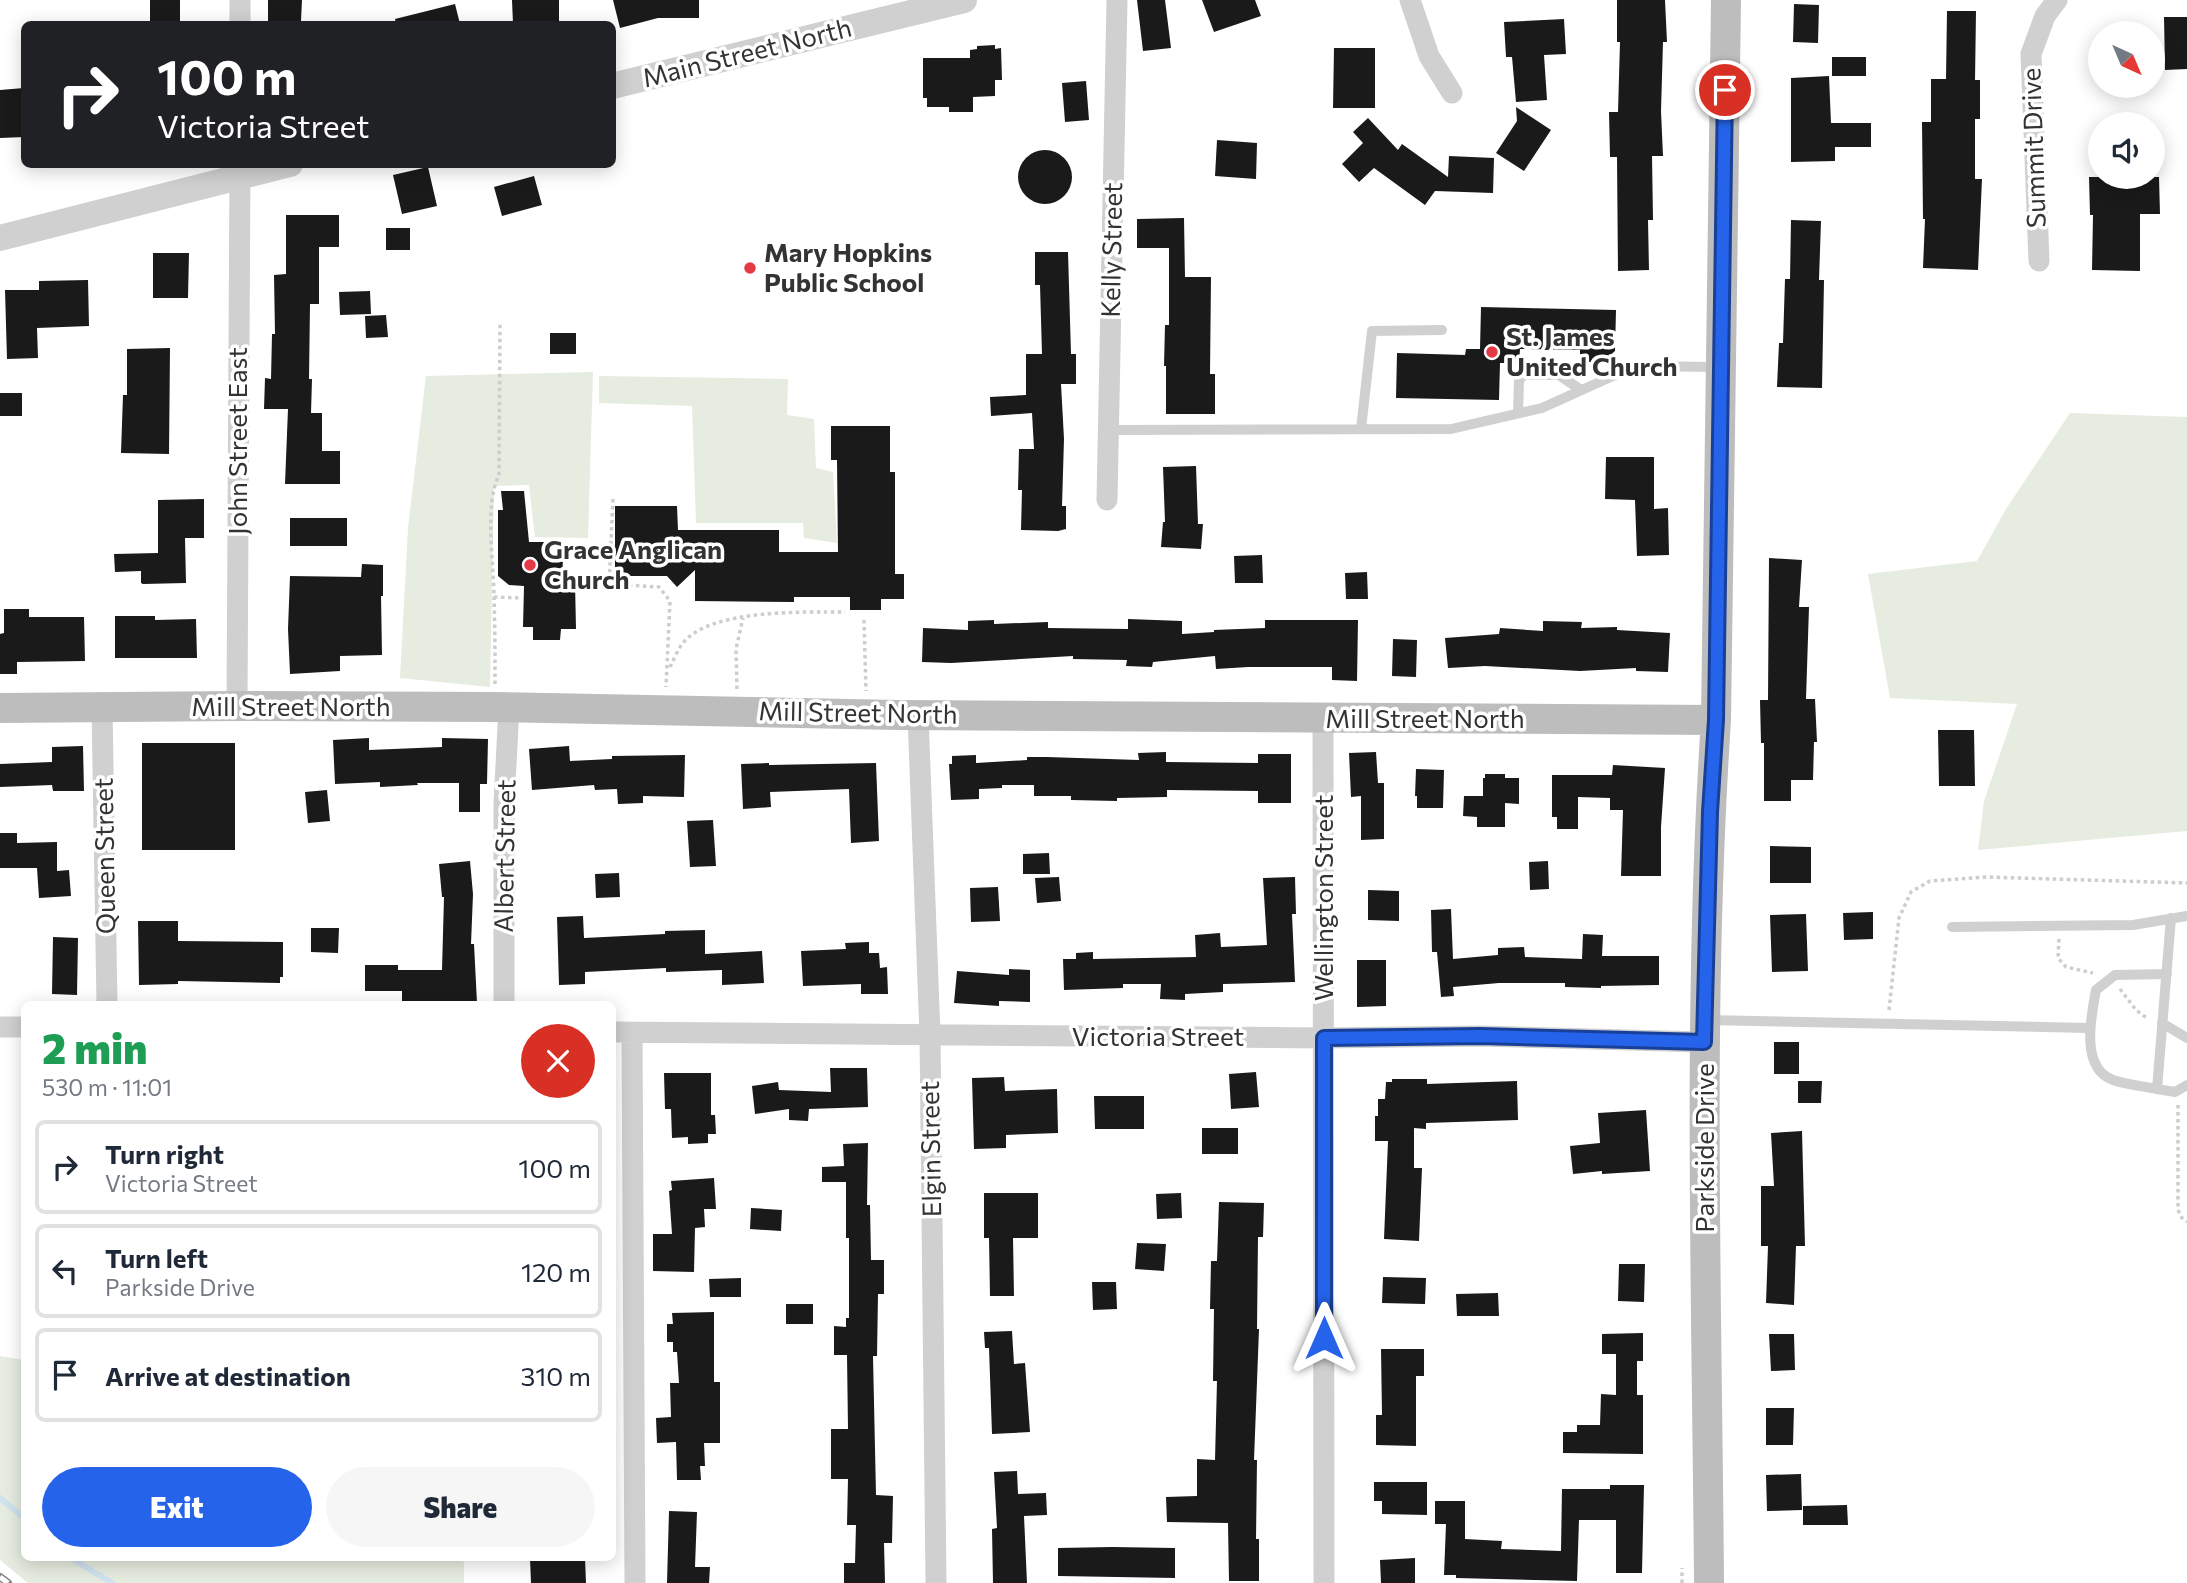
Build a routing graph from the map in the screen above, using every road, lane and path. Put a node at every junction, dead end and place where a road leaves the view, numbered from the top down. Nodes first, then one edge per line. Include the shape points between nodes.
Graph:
1 (240, 0) edge
2 (964, 0) edge
3 (1117, 0) edge
4 (1409, 0) edge
5 (1726, 0) edge
6 (2057, 0) edge
7 (240, 21) edge
8 (616, 85) edge
9 (1452, 93) dead end
10 (261, 168) edge
11 (240, 171) edge
12 (0, 239) edge
13 (2039, 261) dead end
14 (500, 322) dead end
15 (1441, 330) dead end
16 (1720, 367) junction
17 (1581, 390) junction
18 (1518, 413) junction
19 (1361, 429) junction
20 (1109, 430) junction
21 (613, 499) dead end
22 (1107, 500) dead end
23 (494, 597) junction
24 (522, 598) dead end
25 (845, 612) dead end
26 (743, 618) junction
27 (864, 620) dead end
28 (669, 669) junction
29 (237, 706) junction
30 (502, 707) junction
31 (0, 708) edge
32 (102, 708) junction
33 (664, 710) junction
34 (738, 711) junction
35 (867, 714) junction
36 (918, 715) junction
37 (1323, 718) junction
38 (1716, 720) junction
39 (2187, 883) edge
40 (2187, 916) edge
41 (2171, 918) junction
42 (1952, 927) dead end
43 (2166, 974) junction
44 (107, 1001) edge
45 (505, 1001) edge
46 (1888, 1023) junction
47 (2162, 1023) junction
48 (0, 1027) edge
49 (21, 1027) edge
50 (2088, 1028) junction
51 (1705, 1031) junction
52 (622, 1032) edge
53 (930, 1035) junction
54 (1324, 1038) junction
55 (2187, 1038) edge
56 (2187, 1085) edge
57 (2157, 1089) junction
58 (2175, 1092) junction
59 (2178, 1179) junction
60 (2185, 1179) dead end
61 (2187, 1222) edge
62 (635, 1583) edge
63 (936, 1583) edge
64 (1324, 1583) edge
65 (1709, 1583) edge

1 - 7 street
2 - 8 street, Main Street North
3 - 20 street, Kelly Street
4 - 9 street via 1429,56
5 - 16 main road, Parkside Drive
6 - 13 street, Summit Drive via 2045,16 2031,54
10 - 11 street
11 - 12 street
11 - 29 street, John Street East
14 - 23 path
15 - 19 lane via 1371,331
16 - 17 lane via 1635,366
16 - 38 main road, Parkside Drive
17 - 18 lane via 1542,408
17 - 18 lane via 1559,375 1524,375
18 - 19 lane via 1451,429
19 - 20 lane
20 - 22 street, Kelly Street
21 - 28 path via 609,584 659,587 670,601
23 - 24 path
23 - 30 path
25 - 26 path via 785,612
26 - 28 path via 702,627 683,643
26 - 34 path via 736,649
27 - 35 path
28 - 33 path
29 - 30 main road, Mill Street North
29 - 32 main road, Mill Street North
30 - 33 main road, Mill Street North
30 - 45 street, Albert Street
31 - 32 main road, Mill Street North
32 - 44 street, Queen Street
33 - 34 main road, Mill Street North
34 - 35 main road, Mill Street North
35 - 36 main road, Mill Street North
36 - 37 main road, Mill Street North
36 - 53 street, Elgin Street
37 - 38 main road, Mill Street North
37 - 54 street, Wellington Street
38 - 51 main road, Parkside Drive
39 - 46 path via 1986,877 1930,880 1911,892 1899,918
40 - 41 lane
41 - 42 lane via 2133,925
41 - 43 lane
43 - 47 lane
43 - 50 lane via 2115,975 2096,990
46 - 50 lane
46 - 51 lane
47 - 55 lane
47 - 57 lane
48 - 49 street
50 - 57 lane via 2094,1064 2111,1080
51 - 54 street, Victoria Street
51 - 65 main road, Parkside Drive
52 - 53 street, Victoria Street
52 - 62 street
53 - 54 street, Victoria Street
53 - 63 street, Elgin Street
54 - 64 street, Wellington Street
56 - 58 lane
57 - 58 lane
58 - 59 path
59 - 60 path
59 - 61 path via 2178,1210

